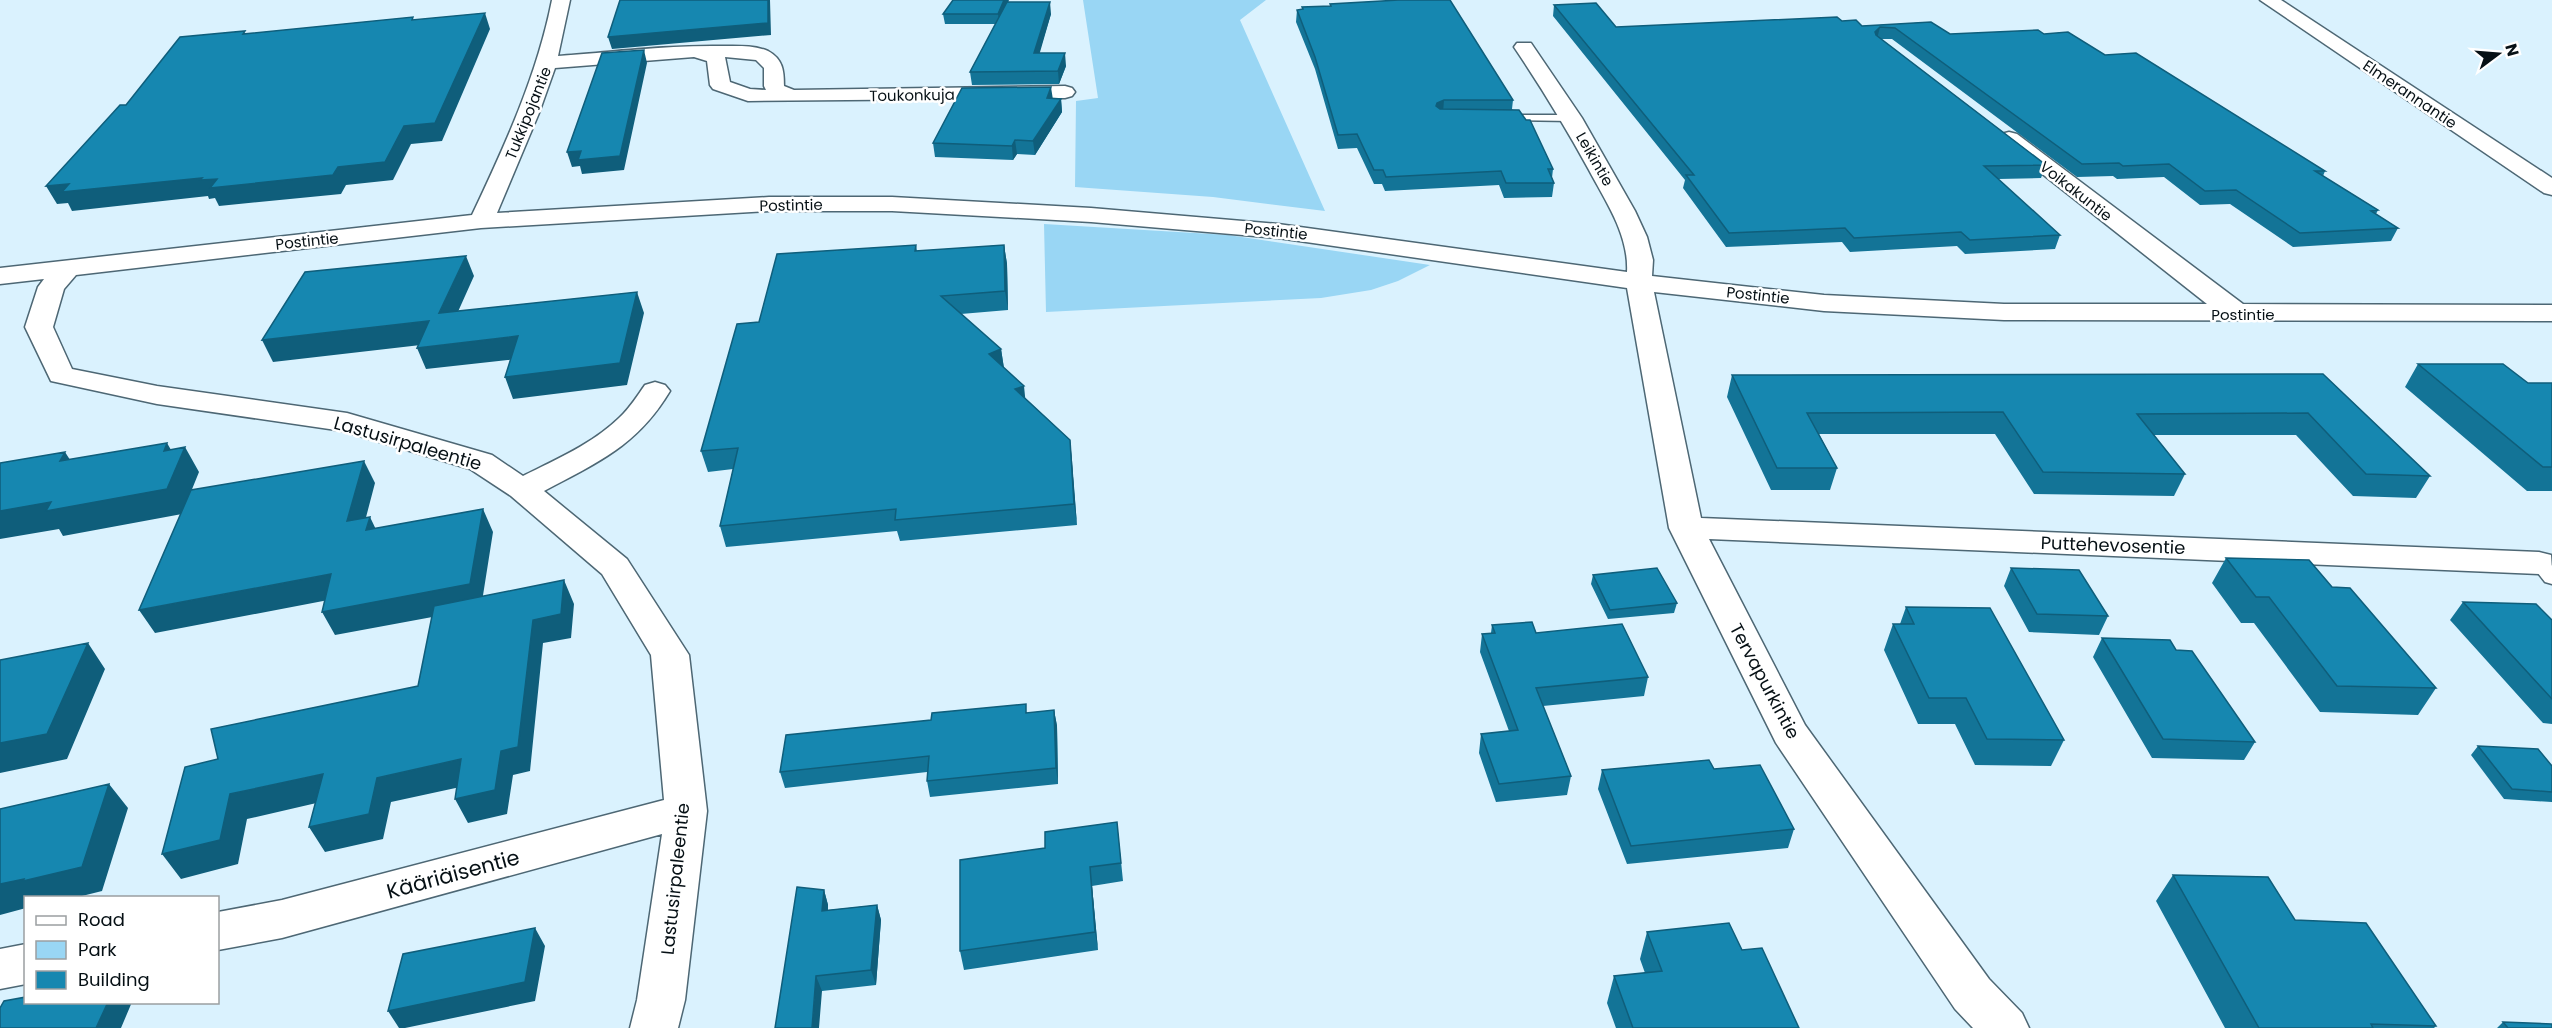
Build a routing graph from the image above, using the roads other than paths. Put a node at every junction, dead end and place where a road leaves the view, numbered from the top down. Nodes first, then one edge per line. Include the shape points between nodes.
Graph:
1 (561, 0) edge
2 (2269, 0) edge
3 (1524, 46) dead end
4 (694, 51) junction
5 (548, 63) junction
6 (1065, 92) dead end
7 (795, 96) junction
8 (1490, 118) edge
9 (1571, 118) junction
10 (1993, 127) edge
11 (2552, 188) edge
12 (481, 221) junction
13 (68, 268) junction
14 (0, 276) edge
15 (1639, 282) junction
16 (2552, 313) edge
17 (2239, 314) junction
18 (655, 391) dead end
19 (522, 489) junction
20 (1686, 528) junction
21 (2546, 570) edge
22 (686, 811) junction
23 (219, 931) edge
24 (24, 964) edge
25 (0, 969) edge
26 (654, 1028) edge
27 (2005, 1028) edge

1 - 5 street, Tukkipojantie
2 - 11 street, Elmerannantie
3 - 9 street, Leikintie
4 - 5 street
4 - 7 street, Toukonkuja via 711,54 717,60 720,85 732,91
4 - 7 street via 763,56 774,67 774,86 778,92
5 - 12 street, Tukkipojantie via 540,90
6 - 7 street, Toukonkuja
8 - 9 lane
9 - 15 street, Leikintie via 1609,182 1635,237
10 - 17 street, Voikakuntie
12 - 13 street, Postintie
12 - 15 street, Postintie via 770,204 892,204 1090,214 1278,231
13 - 14 street, Postintie
13 - 19 street, Lastusirpaleentie via 51,287 39,327 61,375 157,395 347,422 481,462
15 - 17 street, Postintie via 1824,303 1970,311
15 - 20 street, Tervapurkintie
16 - 17 street, Postintie
18 - 19 street via 648,405 609,443
19 - 22 street, Lastusirpaleentie via 615,567 670,655
20 - 21 street, Puttehevosentie
20 - 27 street, Tervapurkintie via 1790,733 1972,994
22 - 23 street, Kääriäisentie via 282,919
22 - 26 street, Lastusirpaleentie
24 - 25 street

